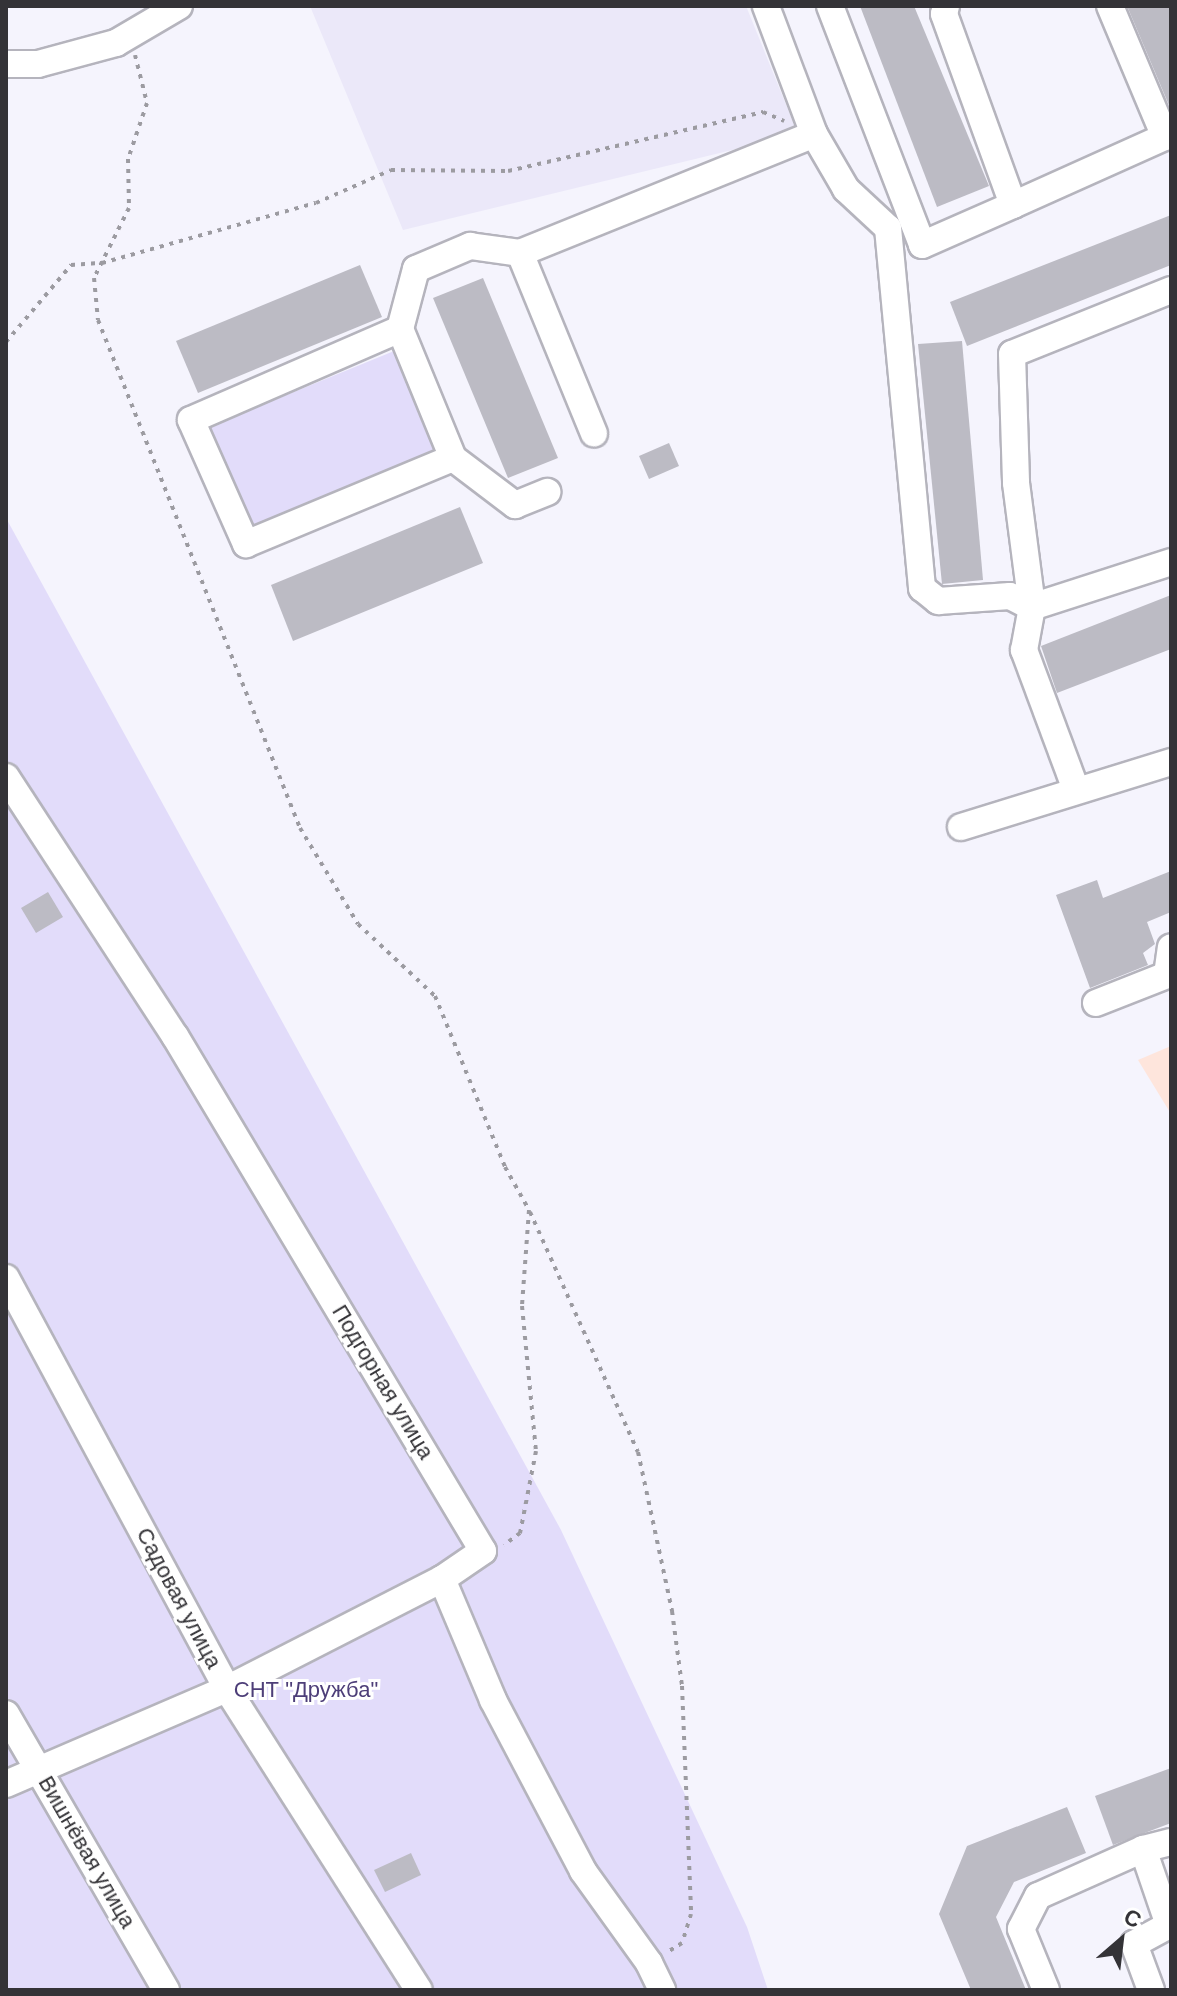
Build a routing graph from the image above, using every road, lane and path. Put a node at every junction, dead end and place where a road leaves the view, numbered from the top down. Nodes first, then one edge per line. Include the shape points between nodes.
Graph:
1 (179, 6) edge
2 (766, 6) edge
3 (830, 6) edge
4 (946, 6) edge
5 (1110, 6) edge
6 (135, 29) junction
7 (6, 64) edge
8 (814, 134) junction
9 (1168, 136) edge
10 (1013, 205) junction
11 (520, 253) junction
12 (102, 263) junction
13 (1171, 290) edge
14 (400, 329) junction
15 (6, 342) edge
16 (594, 433) dead end
17 (453, 458) junction
18 (548, 492) dead end
19 (1171, 562) edge
20 (1032, 607) junction
21 (1171, 762) edge
22 (6, 777) edge
23 (1076, 790) junction
24 (961, 827) dead end
25 (1171, 947) edge
26 (1096, 1003) dead end
27 (529, 1210) junction
28 (6, 1278) edge
29 (483, 1551) junction
30 (442, 1579) junction
31 (227, 1689) junction
32 (6, 1714) edge
33 (39, 1769) junction
34 (6, 1784) edge
35 (1171, 1842) edge
36 (1143, 1849) junction
37 (1170, 1925) edge
38 (649, 1963) junction
39 (166, 1990) edge
40 (419, 1990) edge
41 (662, 1990) edge
42 (1046, 1990) edge
43 (1151, 1990) edge

1 - 6 street
2 - 8 street
3 - 10 street via 922,245
4 - 10 street via 944,14
5 - 9 street
6 - 7 street via 116,43 38,64
6 - 12 path via 136,72 147,103 128,159 129,208
8 - 11 street
8 - 12 path via 763,112 508,171 391,170 316,203
8 - 20 street via 846,189 888,228 922,588 938,601 1010,596
9 - 10 street
11 - 14 street via 470,246 416,269
11 - 16 street
12 - 15 path via 71,265
12 - 27 path via 94,278 98,320 300,828 358,924 435,996 505,1167
13 - 20 street via 1012,354 1016,483
14 - 17 street
14 - 17 street via 191,420 246,544
17 - 18 street via 515,505
19 - 20 street
20 - 23 street via 1024,650
21 - 23 street
22 - 29 street, Подгорная улица via 175,1036
23 - 24 street
25 - 26 street via 1167,975
27 - 29 path via 522,1306 536,1451 520,1533 505,1545
27 - 38 path via 638,1452 672,1611 682,1686 691,1914 682,1943
28 - 31 street, Садовая улица
29 - 30 street
30 - 31 street
30 - 38 street via 493,1700 583,1871
31 - 33 street
31 - 40 street, Садовая улица
32 - 33 street, Вишнёвая улица
33 - 34 street
33 - 39 street, Вишнёвая улица
35 - 36 street
36 - 37 street
36 - 42 street via 1038,1896 1021,1929
37 - 43 street via 1134,1944
38 - 41 street

